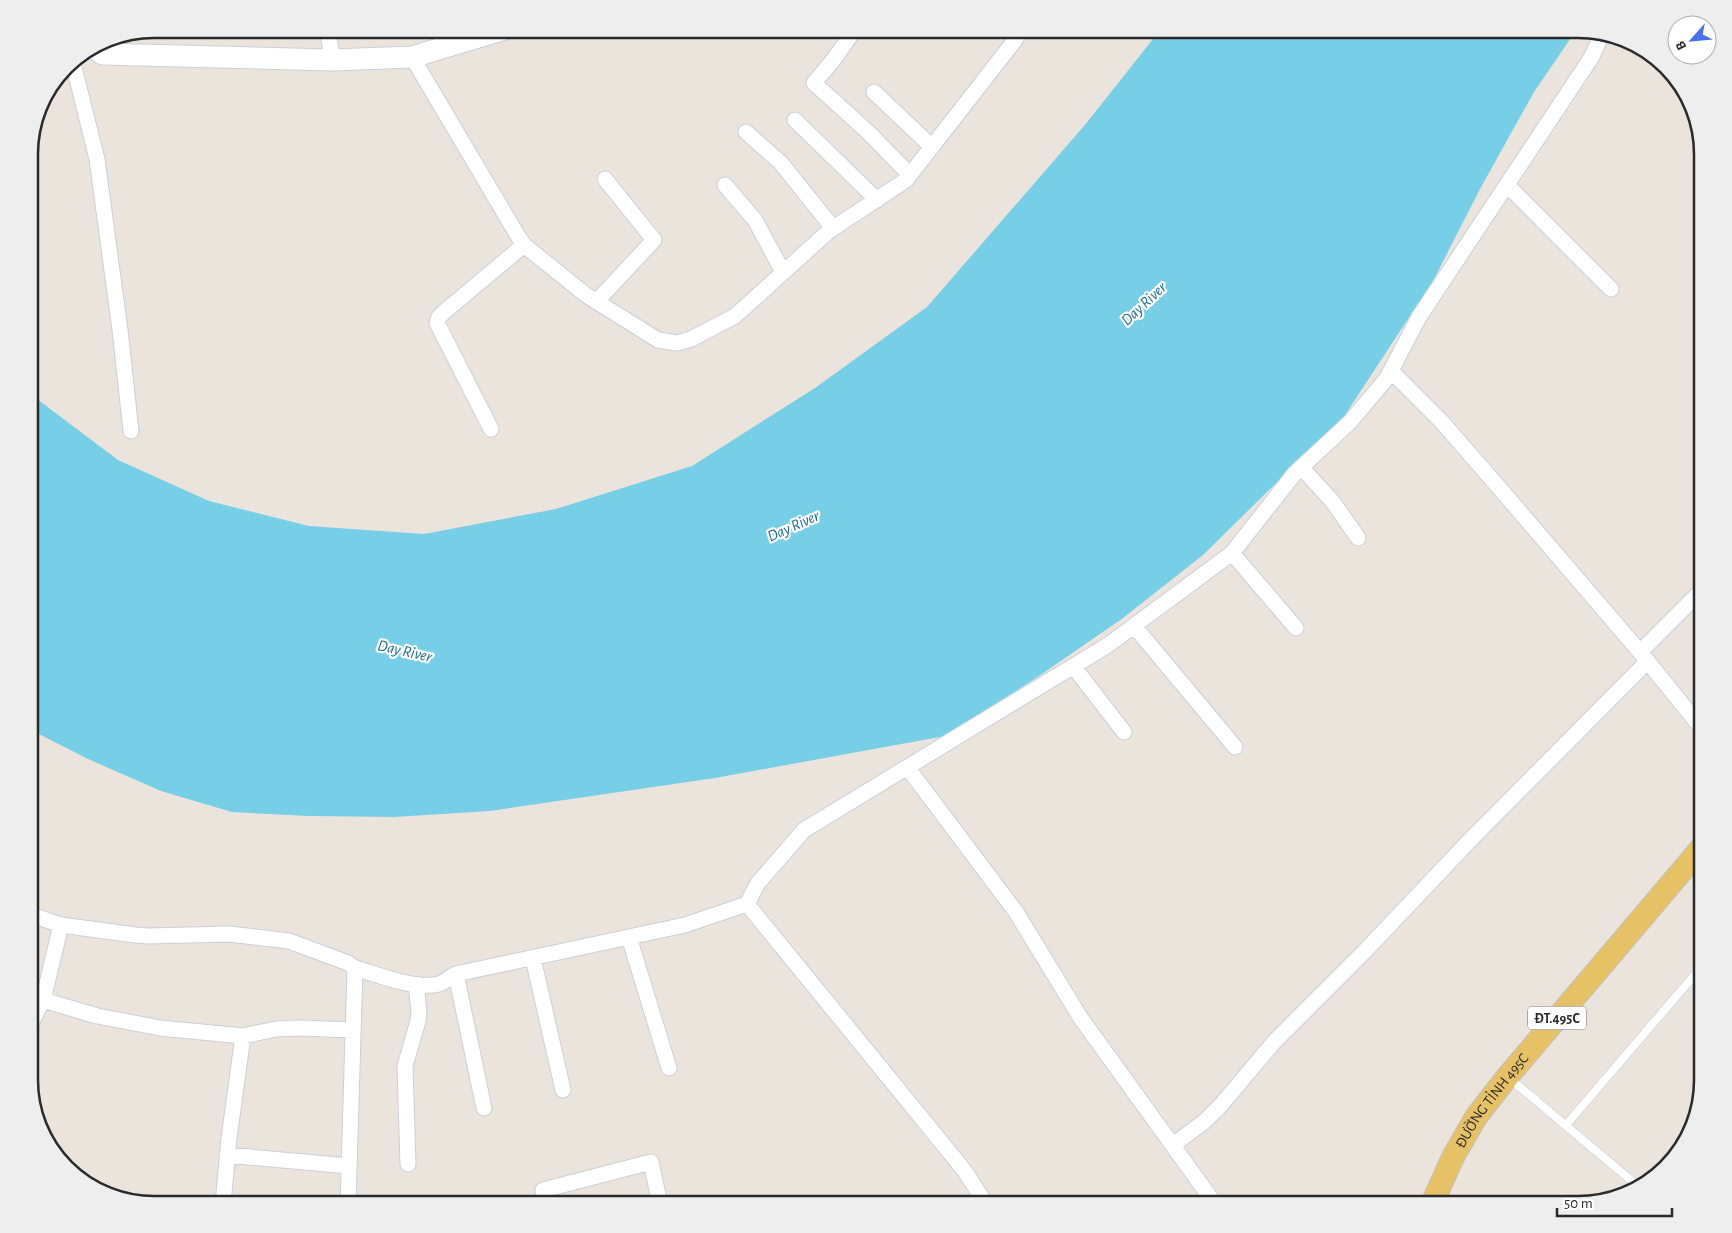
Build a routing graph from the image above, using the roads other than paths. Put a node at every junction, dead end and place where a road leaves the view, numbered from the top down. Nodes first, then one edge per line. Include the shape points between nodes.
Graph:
1 (329, 38) edge
2 (475, 38) edge
3 (848, 38) edge
4 (1016, 38) edge
5 (1600, 39) edge
6 (99, 51) edge
7 (412, 57) junction
8 (333, 60) junction
9 (74, 68) edge
10 (874, 92) dead end
11 (794, 120) dead end
12 (746, 132) dead end
13 (932, 147) junction
14 (910, 174) junction
15 (605, 179) dead end
16 (725, 185) dead end
17 (1506, 185) junction
18 (877, 200) junction
19 (833, 228) junction
20 (524, 245) junction
21 (784, 272) junction
22 (1611, 288) dead end
23 (597, 301) junction
24 (1391, 371) junction
25 (491, 429) dead end
26 (130, 430) dead end
27 (1301, 467) junction
28 (1358, 538) dead end
29 (1232, 553) junction
30 (1694, 599) edge
31 (1134, 626) junction
32 (1296, 628) dead end
33 (1644, 656) junction
34 (1073, 666) junction
35 (1694, 719) edge
36 (1124, 732) dead end
37 (1235, 747) dead end
38 (907, 767) junction
39 (1694, 857) edge
40 (746, 904) junction
41 (38, 917) edge
42 (61, 925) junction
43 (629, 938) junction
44 (533, 958) junction
45 (355, 968) junction
46 (456, 974) junction
47 (1694, 976) edge
48 (416, 985) junction
49 (43, 1000) junction
50 (38, 1010) edge
51 (352, 1030) junction
52 (243, 1036) junction
53 (669, 1068) dead end
54 (1508, 1076) junction
55 (563, 1090) dead end
56 (484, 1108) dead end
57 (1566, 1125) junction
58 (1173, 1145) junction
59 (227, 1155) junction
60 (408, 1164) dead end
61 (349, 1166) junction
62 (1633, 1182) edge
63 (224, 1196) edge
64 (348, 1196) edge
65 (544, 1196) edge
66 (658, 1196) edge
67 (981, 1196) edge
68 (1209, 1196) edge
69 (1436, 1196) edge

1 - 8 street
2 - 7 main road
3 - 14 street via 814,83
4 - 13 street
5 - 17 street via 1591,58
6 - 8 main road via 102,54
7 - 8 main road
7 - 20 street
9 - 26 street via 97,159
10 - 13 street
11 - 18 street
12 - 19 street via 783,166
13 - 14 street
14 - 18 street
15 - 23 street via 654,240
16 - 21 street via 755,220
17 - 22 street
17 - 24 street via 1419,317
18 - 19 street
19 - 21 street
20 - 23 street
20 - 25 street via 444,312 437,324
21 - 23 street via 735,316 677,344 658,340
24 - 27 street via 1350,422
24 - 33 street via 1442,422
27 - 28 street via 1334,502
27 - 29 street
29 - 31 street
29 - 32 street
30 - 33 street
31 - 34 street
31 - 37 street
33 - 35 street
33 - 58 street via 1365,951 1274,1042 1221,1105
34 - 36 street
34 - 38 street
38 - 40 street via 800,834 758,882
38 - 58 street via 1016,912 1080,1017
39 - 54 main road, ĐƯỜNG TỈNH 495C / ĐT.495C
40 - 43 street via 685,925
40 - 67 street via 964,1170
41 - 42 street
42 - 45 street via 149,936 229,934 289,942
42 - 49 street
43 - 44 street
43 - 53 street
44 - 46 street
44 - 55 street
45 - 48 street
45 - 51 street
46 - 48 street via 440,983
46 - 56 street
47 - 57 lane
48 - 60 street via 418,1022 405,1066
49 - 50 street
49 - 52 street via 97,1016 160,1028
51 - 52 street via 276,1029
51 - 61 street
52 - 59 street
54 - 57 lane
54 - 69 main road, ĐƯỜNG TỈNH 495C / ĐT.495C via 1476,1117
57 - 62 lane
58 - 68 street
59 - 61 street
59 - 63 street
61 - 64 street
65 - 66 street via 543,1190 651,1162

